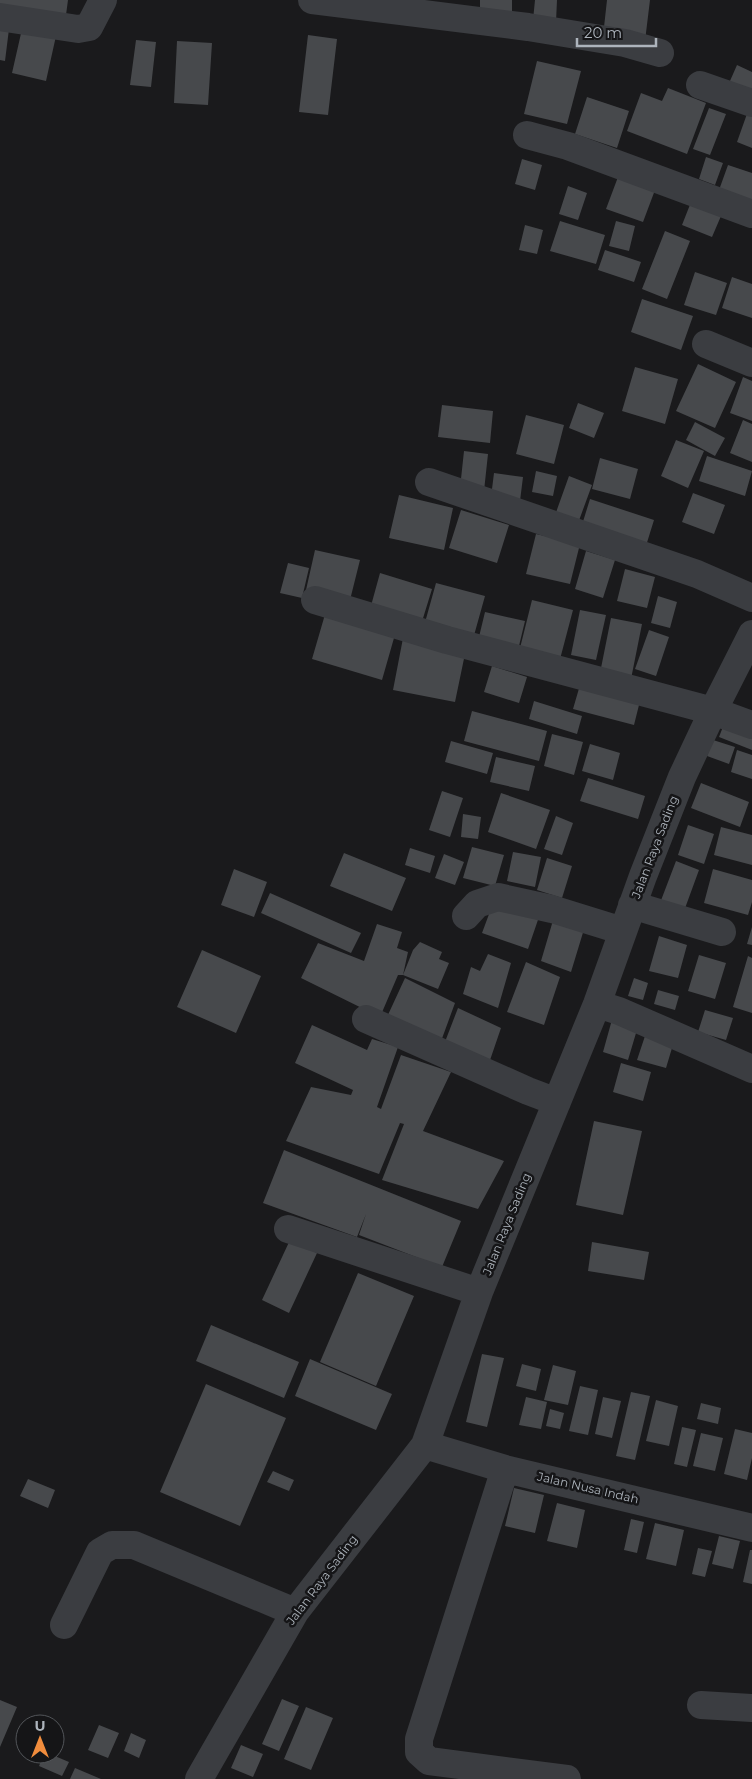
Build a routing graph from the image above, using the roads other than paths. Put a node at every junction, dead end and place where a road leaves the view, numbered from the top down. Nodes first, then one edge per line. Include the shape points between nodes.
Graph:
1 (102, 0) edge
2 (329, 1) edge
3 (0, 17) edge
4 (660, 53) dead end
5 (700, 85) dead end
6 (752, 103) edge
7 (527, 135) dead end
8 (752, 214) edge
9 (706, 344) dead end
10 (752, 363) edge
11 (430, 482) dead end
12 (752, 598) edge
13 (315, 600) dead end
14 (752, 634) edge
15 (713, 711) junction
16 (752, 725) edge
17 (632, 905) junction
18 (466, 916) dead end
19 (623, 931) junction
20 (722, 932) dead end
21 (597, 1004) junction
22 (366, 1019) dead end
23 (752, 1069) edge
24 (556, 1102) junction
25 (288, 1229) dead end
26 (479, 1292) junction
27 (425, 1445) junction
28 (505, 1469) junction
29 (752, 1528) edge
30 (296, 1612) junction
31 (64, 1625) dead end
32 (701, 1705) dead end
33 (752, 1708) edge
34 (199, 1779) edge
35 (567, 1779) edge

1 - 3 street via 89,27 78,29
2 - 4 street via 546,30 625,43
5 - 6 street
7 - 8 street via 568,146
9 - 10 street
11 - 12 street via 697,574
13 - 15 street via 447,640
14 - 15 street, Jalan Raya Sading
15 - 16 street
15 - 17 street, Jalan Raya Sading via 682,777
17 - 19 street, Jalan Raya Sading
17 - 20 street
18 - 19 street via 477,904 498,897 552,909
19 - 21 street, Jalan Raya Sading
21 - 23 street
21 - 24 street, Jalan Raya Sading
22 - 24 street
24 - 26 street, Jalan Raya Sading
25 - 26 street
26 - 27 street, Jalan Raya Sading
27 - 28 street, Jalan Nusa Indah
27 - 30 street, Jalan Raya Sading
28 - 29 street, Jalan Nusa Indah
28 - 35 street via 419,1739 419,1752 430,1761
30 - 31 street via 134,1545 112,1544 100,1552
30 - 34 street, Jalan Raya Sading
32 - 33 street

